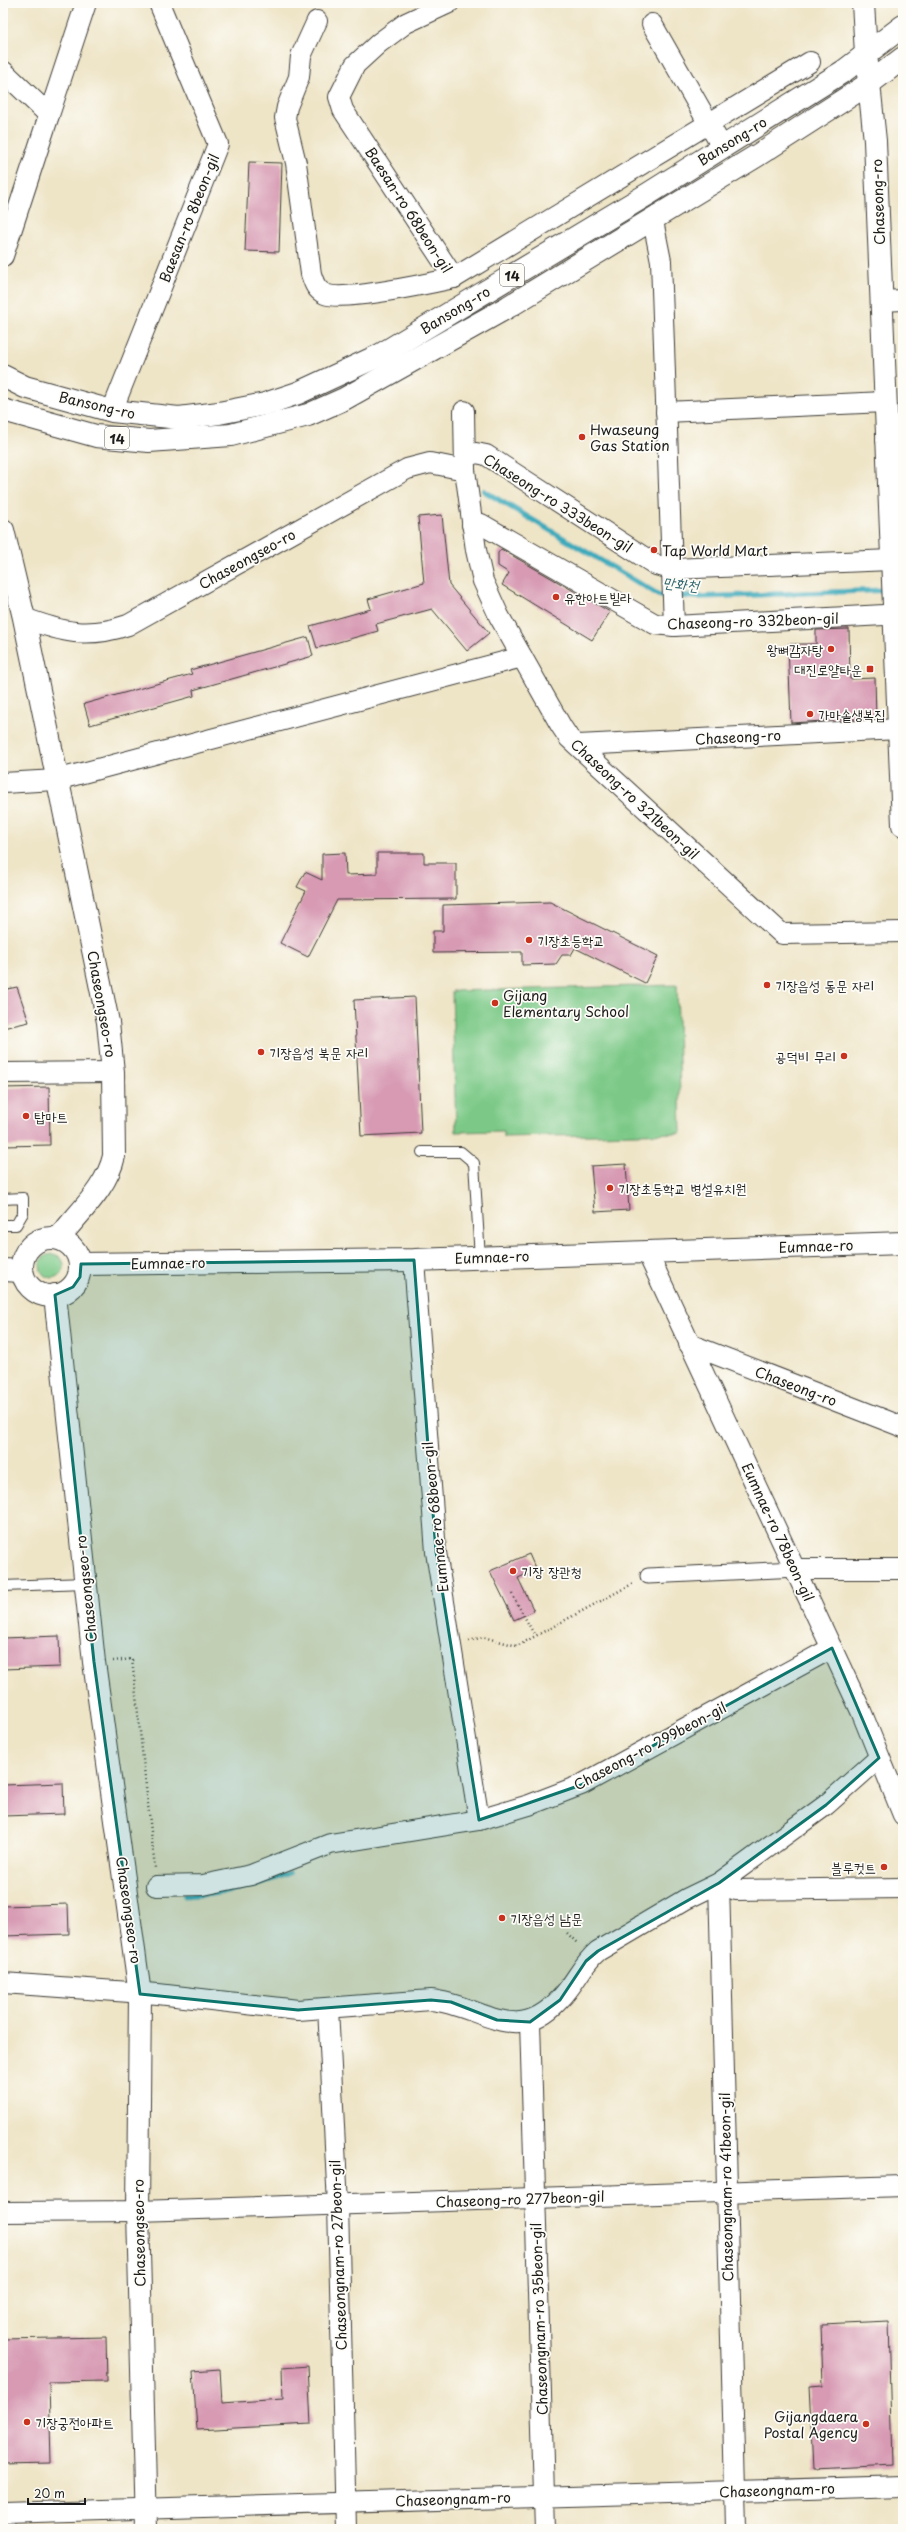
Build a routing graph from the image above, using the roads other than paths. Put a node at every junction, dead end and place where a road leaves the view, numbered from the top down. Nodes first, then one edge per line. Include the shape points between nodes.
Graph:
1 (86, 3) edge
2 (159, 3) edge
3 (449, 3) edge
4 (863, 3) edge
5 (317, 21) dead end
6 (652, 24) dead end
7 (903, 26) edge
8 (866, 54) junction
9 (903, 58) edge
10 (810, 62) dead end
11 (3, 70) edge
12 (870, 83) junction
13 (49, 115) junction
14 (710, 122) junction
15 (722, 147) junction
16 (595, 192) junction
17 (619, 211) junction
18 (653, 221) junction
19 (3, 256) edge
20 (454, 278) junction
21 (893, 301) edge
22 (3, 376) edge
23 (885, 402) junction
24 (112, 411) junction
25 (464, 411) dead end
26 (666, 412) junction
27 (4, 414) edge
28 (894, 440) edge
29 (465, 464) junction
30 (472, 525) junction
31 (3, 530) edge
32 (895, 562) edge
33 (673, 576) junction
34 (896, 611) edge
35 (24, 618) junction
36 (674, 619) junction
37 (522, 657) junction
38 (899, 729) junction
39 (578, 745) junction
40 (902, 773) edge
41 (56, 780) junction
42 (3, 783) edge
43 (903, 825) edge
44 (903, 932) edge
45 (114, 1072) junction
46 (3, 1073) edge
47 (422, 1152) dead end
48 (3, 1198) edge
49 (3, 1226) edge
50 (59, 1238) junction
51 (903, 1243) edge
52 (647, 1252) junction
53 (480, 1258) junction
54 (414, 1260) junction
55 (81, 1264) junction
56 (13, 1271) edge
57 (55, 1295) junction
58 (689, 1344) junction
59 (903, 1427) edge
60 (796, 1569) junction
61 (903, 1569) edge
62 (648, 1576) road end
63 (85, 1583) junction
64 (3, 1586) edge
65 (832, 1648) junction
66 (879, 1758) junction
67 (903, 1815) edge
68 (479, 1820) junction
69 (719, 1883) junction
70 (156, 1886) road end
71 (903, 1888) edge
72 (3, 1983) edge
73 (140, 1994) junction
74 (328, 2008) junction
75 (530, 2022) junction
76 (903, 2186) edge
77 (726, 2192) junction
78 (536, 2198) junction
79 (338, 2204) junction
80 (138, 2211) junction
81 (3, 2212) edge
82 (903, 2486) edge
83 (735, 2491) junction
84 (544, 2497) junction
85 (346, 2502) junction
86 (3, 2512) edge
87 (146, 2519) edge
88 (346, 2529) edge
89 (545, 2529) edge
90 (736, 2529) edge

1 - 13 street
2 - 24 street, Baesan-ro 8beon-gil via 218,144
3 - 20 street, Baesan-ro 68beon-gil via 406,23 379,43 355,65 339,97 343,110
4 - 8 main road, Chaseong-ro
5 - 20 street, Baesan-ro 68beon-gil via 301,56 299,77 285,118 296,163 311,274 315,286 333,297
6 - 14 street
7 - 8 main road, Bansong-ro / 14
8 - 12 main road, Chaseong-ro
8 - 15 main road, Bansong-ro / 14 via 844,71
9 - 12 main road, Bansong-ro / 14
10 - 14 street
11 - 13 street
12 - 18 main road, Bansong-ro / 14
12 - 21 main road, Chaseong-ro
13 - 19 street
14 - 15 street
14 - 16 street
15 - 17 main road, Bansong-ro / 14
16 - 17 street
16 - 20 street
17 - 24 main road, Bansong-ro / 14 via 380,355 298,393 257,406 179,418
18 - 26 street via 661,261
18 - 27 main road, Bansong-ro / 14 via 508,307 344,399 308,415 269,427 231,436 149,440 96,436
21 - 23 main road, Chaseong-ro
22 - 24 main road, Bansong-ro / 14 via 25,387
23 - 26 street
23 - 28 main road, Chaseong-ro
25 - 29 street, Chaseong-ro 321beon-gil
26 - 33 street
28 - 32 main road, Chaseong-ro
29 - 30 street, Chaseong-ro 321beon-gil
29 - 33 street, Chaseong-ro 333beon-gil via 476,453 486,455
29 - 35 street, Chaseongseo-ro via 430,463 407,469 128,625 108,632 92,634 59,631
30 - 36 street, Chaseong-ro 332beon-gil via 481,524 655,624
30 - 37 street, Chaseong-ro 321beon-gil via 483,580
31 - 35 main road, Chaseongseo-ro
32 - 33 street, Chaseong-ro 333beon-gil
32 - 34 main road, Chaseong-ro
33 - 36 street
34 - 36 street, Chaseong-ro 332beon-gil
34 - 38 main road
35 - 41 main road, Chaseongseo-ro
37 - 39 street, Chaseong-ro 321beon-gil via 561,726 569,738
37 - 41 street
38 - 39 street, Chaseong-ro
38 - 40 main road
39 - 44 street, Chaseong-ro 321beon-gil via 782,934
40 - 43 main road
41 - 42 street
41 - 45 main road, Chaseongseo-ro via 108,1022
45 - 46 street
45 - 50 main road, Chaseongseo-ro via 114,1156 111,1168 95,1194
47 - 53 lane via 461,1152 474,1163
48 - 49 lane via 23,1198 23,1213 16,1225
50 - 55 main road via 70,1244
50 - 56 main road via 45,1238 28,1248
51 - 52 main road, Eumnae-ro
52 - 53 main road, Eumnae-ro
52 - 58 street, Eumnae-ro 78beon-gil
53 - 54 main road, Eumnae-ro
54 - 55 main road, Eumnae-ro
54 - 68 street, Eumnae-ro 68beon-gil via 436,1552
55 - 57 main road via 80,1277 73,1287
56 - 57 main road via 35,1290
57 - 63 main road, Chaseongseo-ro
58 - 59 street, Chaseong-ro
58 - 60 street, Eumnae-ro 78beon-gil
60 - 61 street
60 - 62 street
60 - 65 street, Eumnae-ro 78beon-gil
63 - 64 lane
63 - 73 main road, Chaseongseo-ro
65 - 66 street, Eumnae-ro 78beon-gil
65 - 68 street, Chaseong-ro 299beon-gil via 581,1785
66 - 67 street, Eumnae-ro 78beon-gil
66 - 69 street via 826,1805
68 - 70 street, Chaseong-ro 299beon-gil via 330,1844 251,1875 203,1885
69 - 71 street via 736,1890
69 - 75 street via 686,1899 598,1951 586,1961 560,2000
69 - 77 street, Chaseongnam-ro 41beon-gil
72 - 73 street
73 - 74 street via 298,2010
73 - 80 main road, Chaseongseo-ro
74 - 75 street via 431,2000 451,2002 497,2020
74 - 79 street, Chaseongnam-ro 27beon-gil
75 - 78 street, Chaseongnam-ro 35beon-gil
76 - 77 street, Chaseong-ro 277beon-gil
77 - 78 street, Chaseong-ro 277beon-gil
77 - 83 street, Chaseongnam-ro 41beon-gil
78 - 79 street, Chaseong-ro 277beon-gil
78 - 84 street, Chaseongnam-ro 35beon-gil
79 - 80 street, Chaseong-ro 277beon-gil
79 - 85 street, Chaseongnam-ro 27beon-gil
80 - 81 street, Chaseong-ro 277beon-gil
80 - 87 main road, Chaseongseo-ro
82 - 83 street, Chaseongnam-ro
83 - 84 street, Chaseongnam-ro
83 - 90 street, Chaseongnam-ro 41beon-gil
84 - 85 street, Chaseongnam-ro
84 - 89 street, Chaseongnam-ro 35beon-gil
85 - 87 street, Chaseongnam-ro
85 - 88 street, Chaseongnam-ro 27beon-gil
86 - 87 street, Chaseongnam-ro

